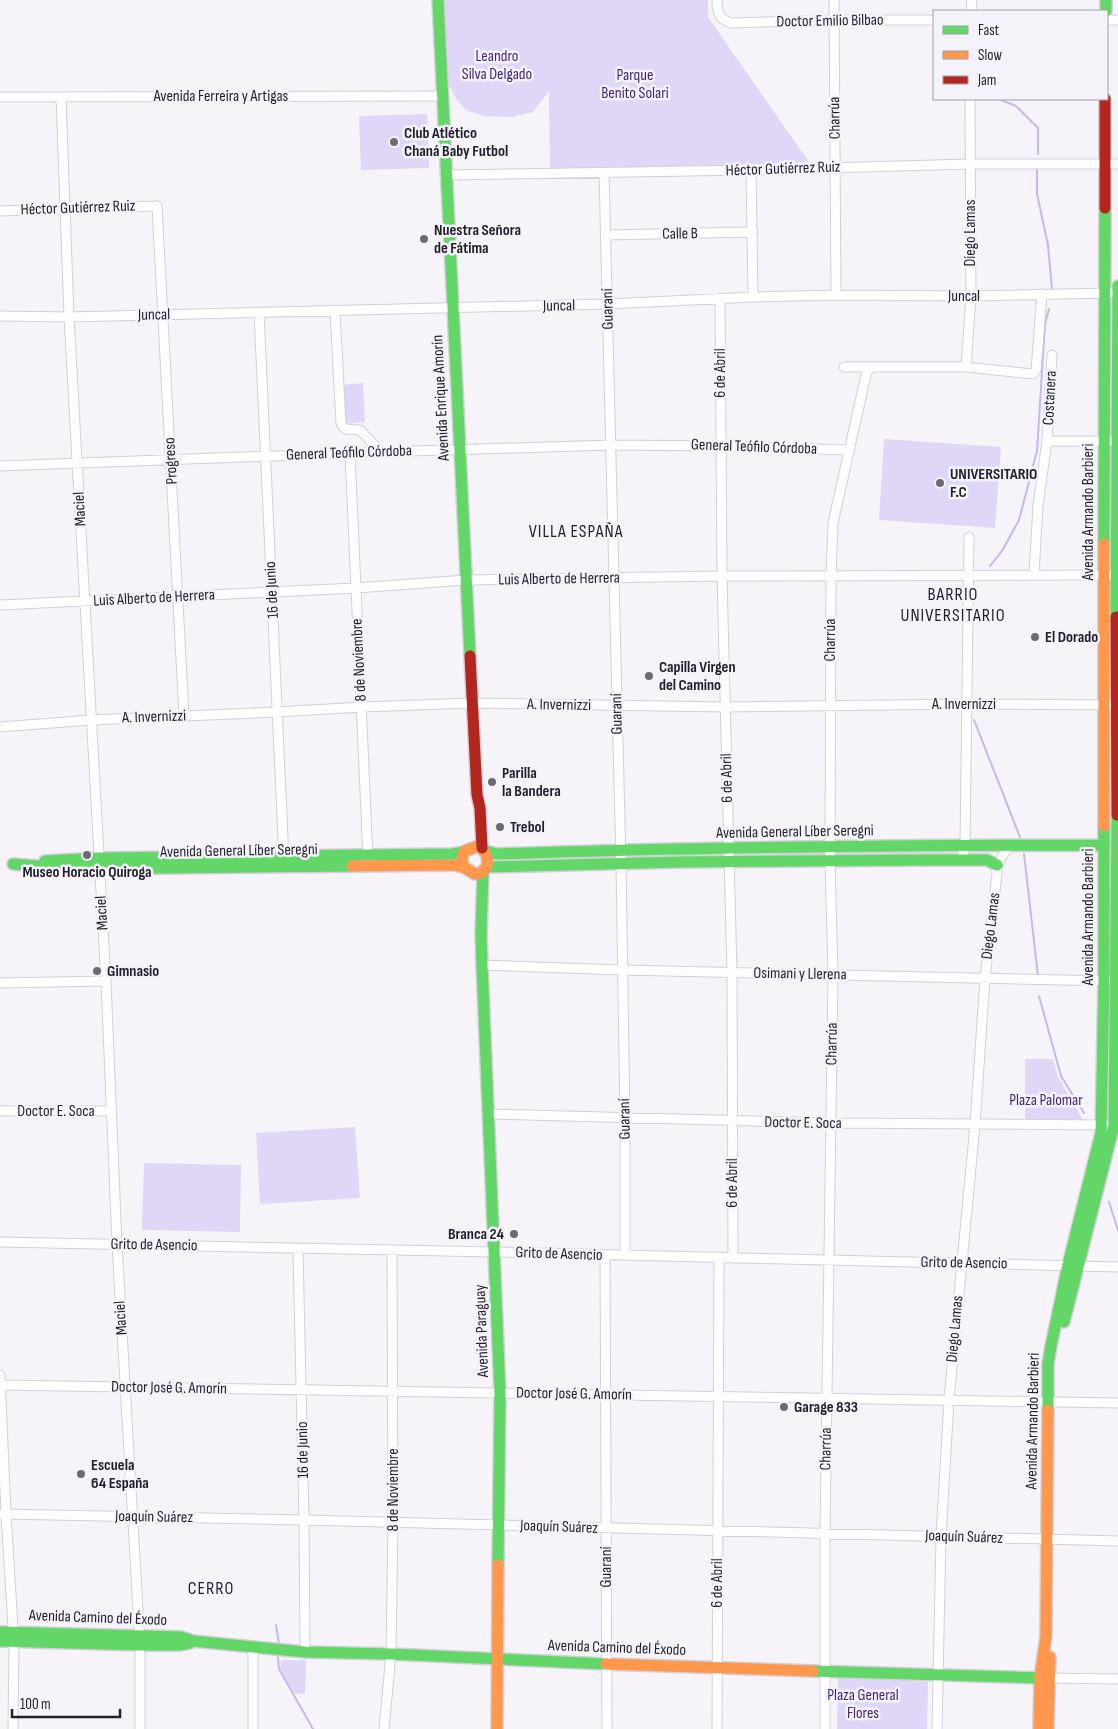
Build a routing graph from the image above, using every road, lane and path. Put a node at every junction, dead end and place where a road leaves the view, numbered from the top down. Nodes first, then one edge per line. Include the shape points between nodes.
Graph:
1 (438, 0) edge
2 (717, 0) edge
3 (834, 0) edge
4 (834, 20) junction
5 (933, 20) edge
6 (0, 96) edge
7 (443, 96) junction
8 (61, 97) junction
9 (970, 100) edge
10 (1105, 100) edge
11 (970, 164) junction
12 (1104, 164) junction
13 (1118, 164) edge
14 (835, 167) junction
15 (751, 170) junction
16 (604, 173) junction
17 (447, 175) junction
18 (157, 206) joint
19 (64, 209) junction
20 (0, 211) edge
21 (752, 232) junction
22 (606, 236) junction
23 (1118, 286) edge
24 (1118, 292) edge
25 (1104, 293) junction
26 (1042, 294) junction
27 (836, 295) junction
28 (971, 296) junction
29 (753, 297) junction
30 (720, 298) junction
31 (608, 304) junction
32 (453, 308) junction
33 (335, 311) junction
34 (259, 313) junction
35 (163, 315) junction
36 (0, 316) edge
37 (69, 317) junction
38 (1052, 355) dead end
39 (844, 366) dead end
40 (873, 367) junction
41 (966, 367) junction
42 (1047, 441) junction
43 (1118, 441) edge
44 (1104, 442) junction
45 (611, 445) junction
46 (720, 446) junction
47 (460, 450) junction
48 (848, 450) junction
49 (381, 452) junction
50 (350, 453) junction
51 (266, 456) junction
52 (171, 460) junction
53 (77, 463) junction
54 (0, 466) edge
55 (969, 538) dead end
56 (1117, 574) edge
57 (969, 575) junction
58 (1034, 575) junction
59 (1104, 575) junction
60 (722, 576) junction
61 (831, 576) junction
62 (614, 579) junction
63 (466, 580) junction
64 (356, 588) junction
65 (272, 592) junction
66 (178, 596) junction
67 (85, 601) junction
68 (0, 605) edge
69 (472, 703) junction
70 (968, 704) junction
71 (830, 705) junction
72 (1104, 705) junction
73 (1118, 705) edge
74 (362, 706) junction
75 (617, 706) junction
76 (726, 707) junction
77 (277, 712) junction
78 (184, 716) junction
79 (91, 720) junction
80 (0, 727) edge
81 (476, 795) junction
82 (965, 845) junction
83 (1009, 845) junction
84 (1118, 845) edge
85 (1104, 846) junction
86 (830, 848) junction
87 (728, 849) junction
88 (466, 850) junction
89 (484, 850) junction
90 (620, 850) junction
91 (830, 860) junction
92 (962, 860) junction
93 (285, 861) junction
94 (368, 861) junction
95 (728, 862) junction
96 (621, 863) junction
97 (0, 864) edge
98 (100, 864) junction
99 (996, 865) junction
100 (467, 870) junction
101 (485, 870) junction
102 (481, 933) junction
103 (482, 966) junction
104 (622, 970) junction
105 (732, 973) junction
106 (833, 975) junction
107 (985, 978) junction
108 (1104, 980) junction
109 (106, 981) junction
110 (1117, 981) edge
111 (0, 983) edge
112 (0, 1110) edge
113 (112, 1111) junction
114 (489, 1114) junction
115 (625, 1119) junction
116 (732, 1121) junction
117 (831, 1123) junction
118 (975, 1125) junction
119 (1102, 1125) junction
120 (1116, 1126) edge
121 (0, 1242) edge
122 (117, 1244) junction
123 (298, 1249) junction
124 (392, 1251) junction
125 (496, 1252) junction
126 (605, 1255) junction
127 (625, 1255) junction
128 (719, 1257) junction
129 (733, 1258) junction
130 (828, 1260) junction
131 (962, 1262) junction
132 (1073, 1265) junction
133 (1118, 1267) edge
134 (0, 1375) edge
135 (0, 1385) edge
136 (125, 1387) junction
137 (302, 1390) junction
138 (393, 1391) junction
139 (500, 1393) junction
140 (606, 1395) junction
141 (718, 1396) junction
142 (827, 1398) junction
143 (949, 1400) junction
144 (1052, 1402) junction
145 (1118, 1403) edge
146 (3, 1514) edge
147 (132, 1517) junction
148 (304, 1520) junction
149 (392, 1522) junction
150 (499, 1525) junction
151 (606, 1528) junction
152 (717, 1531) junction
153 (825, 1534) junction
154 (941, 1537) junction
155 (1051, 1540) junction
156 (1118, 1542) edge
157 (0, 1632) edge
158 (14, 1637) junction
159 (140, 1640) junction
160 (0, 1641) edge
161 (253, 1648) junction
162 (305, 1652) junction
163 (391, 1654) junction
164 (497, 1660) junction
165 (606, 1664) junction
166 (717, 1668) junction
167 (825, 1671) junction
168 (938, 1675) junction
169 (1045, 1678) junction
170 (1118, 1679) edge
171 (13, 1729) edge
172 (140, 1729) edge
173 (253, 1729) edge
174 (384, 1729) edge
175 (497, 1729) edge
176 (607, 1729) edge
177 (717, 1729) edge
178 (825, 1729) edge
179 (937, 1729) edge
180 (1039, 1729) edge
181 (1048, 1729) edge

1 - 7 street, Avenida Enrique Amorín
2 - 4 street, Doctor Emilio Bilbao via 720,17 732,23
3 - 4 street, Charrúa
4 - 5 street, Doctor Emilio Bilbao
4 - 14 street, Charrúa
6 - 8 street, Avenida Ferreira y Artigas
7 - 8 street, Avenida Ferreira y Artigas
7 - 17 street, Avenida Enrique Amorín
8 - 19 street, Maciel
9 - 11 street, Diego Lamas
10 - 12 street, Avenida Armando Barbieri
11 - 12 street, Héctor Gutiérrez Ruiz
11 - 14 street, Héctor Gutiérrez Ruiz
11 - 28 street, Diego Lamas
12 - 13 street, Héctor Gutiérrez Ruiz
12 - 25 street, Avenida Armando Barbieri
14 - 15 street, Héctor Gutiérrez Ruiz
14 - 27 street, Charrúa
15 - 16 street, Héctor Gutiérrez Ruiz
15 - 21 street
16 - 17 street, Héctor Gutiérrez Ruiz
16 - 22 street, Guaraní
17 - 32 street, Avenida Enrique Amorín
18 - 19 street, Héctor Gutiérrez Ruiz
18 - 35 street, Progreso
19 - 20 street, Héctor Gutiérrez Ruiz
19 - 37 street, Maciel
21 - 22 street, Calle B
21 - 29 street
22 - 31 street, Guaraní
23 - 24 street, Avenida Armando Barbieri
24 - 25 street, Juncal
24 - 43 street, Avenida Armando Barbieri
25 - 26 street, Juncal
25 - 44 street, Avenida Armando Barbieri
26 - 28 street, Juncal
26 - 41 street via 1036,370 1033,374
27 - 28 street, Juncal
27 - 29 street, Juncal
28 - 41 street, Diego Lamas
29 - 30 street, Juncal
30 - 31 street, Juncal
30 - 46 street, 6 de Abril
31 - 32 street, Juncal
31 - 45 street, Guaraní
32 - 33 street, Juncal
32 - 47 street, Avenida Enrique Amorín
33 - 34 street, Juncal
33 - 49 street via 340,424 360,430
34 - 35 street, Juncal
34 - 51 street, 16 de Junio
35 - 37 street, Juncal
35 - 52 street, Progreso
36 - 37 street, Juncal
37 - 53 street, Maciel
38 - 42 street, Costanera
39 - 40 street
40 - 41 street
40 - 48 street, Charrúa via 866,376
42 - 44 street
42 - 58 street, Costanera via 1038,505
43 - 44 street
43 - 56 street, Avenida Armando Barbieri
44 - 59 street, Avenida Armando Barbieri
45 - 46 street, General Teófilo Córdoba
45 - 47 street, General Teófilo Córdoba
45 - 62 street, Guaraní
46 - 48 street, General Teófilo Córdoba
46 - 60 street, 6 de Abril
47 - 49 street, General Teófilo Córdoba
47 - 63 street, Avenida Enrique Amorín
48 - 61 street, Charrúa via 833,523
49 - 50 street, General Teófilo Córdoba
50 - 51 street, General Teófilo Córdoba
50 - 64 street, 8 de Noviembre
51 - 52 street, General Teófilo Córdoba
51 - 65 street, 16 de Junio
52 - 53 street, General Teófilo Córdoba
52 - 66 street, Progreso
53 - 54 street, General Teófilo Córdoba
53 - 67 street, Maciel
55 - 57 street
56 - 59 street, Luis Alberto de Herrera
56 - 73 street, Avenida Armando Barbieri
57 - 58 street, Luis Alberto de Herrera
57 - 61 street, Luis Alberto de Herrera
57 - 70 street
58 - 59 street, Luis Alberto de Herrera
59 - 72 street, Avenida Armando Barbieri
60 - 61 street, Luis Alberto de Herrera
60 - 62 street, Luis Alberto de Herrera
60 - 76 street, 6 de Abril
61 - 71 street, Charrúa
62 - 63 street, Luis Alberto de Herrera
62 - 75 street, Guaraní
63 - 64 street, Luis Alberto de Herrera
63 - 69 street, Avenida Enrique Amorín
64 - 65 street, Luis Alberto de Herrera
64 - 74 street, 8 de Noviembre
65 - 66 street, Luis Alberto de Herrera
65 - 77 street, 16 de Junio
66 - 67 street, Luis Alberto de Herrera
66 - 78 street, Progreso
67 - 68 street, Luis Alberto de Herrera
67 - 79 street, Maciel
69 - 74 street, A. Invernizzi
69 - 75 street, A. Invernizzi
69 - 81 street, Avenida Enrique Amorín
70 - 71 street, A. Invernizzi
70 - 72 street, A. Invernizzi
70 - 82 street
71 - 76 street, A. Invernizzi
71 - 86 street, Charrúa
72 - 73 street, A. Invernizzi
72 - 85 street, Avenida Armando Barbieri
73 - 84 street, Avenida Armando Barbieri
74 - 77 street, A. Invernizzi
74 - 94 street, 8 de Noviembre
75 - 76 street, A. Invernizzi
75 - 90 street, Guaraní
76 - 87 street, 6 de Abril
77 - 78 street, A. Invernizzi
77 - 93 street, 16 de Junio
78 - 79 street, A. Invernizzi
79 - 80 street, A. Invernizzi
79 - 98 street, Maciel
81 - 88 street, Avenida Enrique Amorín via 472,837
81 - 89 street, Avenida Enrique Amorín via 480,803 480,837
82 - 83 street, Avenida General Líber Seregni
82 - 86 street, Avenida General Líber Seregni
82 - 92 street
83 - 85 street, Avenida General Líber Seregni
83 - 99 street
84 - 85 street
84 - 110 street, Avenida Armando Barbieri
85 - 108 street, Avenida Armando Barbieri
86 - 87 street, Avenida General Líber Seregni
86 - 91 street, Charrúa
87 - 90 street, Avenida General Líber Seregni
87 - 95 street, 6 de Abril
88 - 89 street via 474,846
88 - 94 street, Avenida General Líber Seregni via 453,854
88 - 100 street via 462,860
89 - 90 street, Avenida General Líber Seregni via 497,854
89 - 101 street via 489,859
90 - 96 street, Guaraní
91 - 92 street, Avenida General Líber Seregni
91 - 95 street, Avenida General Líber Seregni
91 - 106 street, Charrúa
92 - 99 street, Avenida General Líber Seregni via 987,860
93 - 94 street, Avenida General Líber Seregni
93 - 98 street, Avenida General Líber Seregni
94 - 100 street, Avenida General Líber Seregni via 453,865
95 - 96 street, Avenida General Líber Seregni
95 - 105 street, 6 de Abril
96 - 101 street, Avenida General Líber Seregni via 496,866
96 - 104 street, Guaraní
97 - 98 street, Avenida General Líber Seregni via 72,869
98 - 109 street, Maciel
99 - 107 street, Diego Lamas via 998,874
100 - 101 street via 474,874
100 - 102 street, Avenida Paraguay
101 - 102 street, Avenida Paraguay
102 - 103 street, Avenida Paraguay
103 - 104 street, Osimani y Llerena
103 - 114 street, Avenida Paraguay
104 - 105 street, Osimani y Llerena
104 - 115 street, Guaraní
105 - 106 street, Osimani y Llerena
105 - 116 street, 6 de Abril
106 - 107 street, Osimani y Llerena
106 - 117 street, Charrúa
107 - 108 street, Osimani y Llerena
107 - 118 street, Diego Lamas
108 - 110 street, Osimani y Llerena
108 - 119 street, Avenida Armando Barbieri
109 - 111 street
109 - 113 street, Maciel
110 - 120 street, Avenida Armando Barbieri
112 - 113 street, Doctor E. Soca
113 - 122 street, Maciel
114 - 115 street, Doctor E. Soca
114 - 125 street, Avenida Paraguay
115 - 116 street, Doctor E. Soca
115 - 127 street, Guaraní
116 - 117 street, Doctor E. Soca
116 - 129 street, 6 de Abril
117 - 118 street, Doctor E. Soca
117 - 130 street, Charrúa
118 - 119 street, Doctor E. Soca
118 - 131 street, Diego Lamas
119 - 120 street, Doctor E. Soca
119 - 132 street, Avenida Armando Barbieri
120 - 132 street, Avenida Armando Barbieri
121 - 122 street, Grito de Asencio
122 - 123 street, Grito de Asencio
122 - 136 street, Maciel
123 - 124 street, Grito de Asencio
123 - 137 street, 16 de Junio
124 - 125 street, Grito de Asencio
124 - 138 street, 8 de Noviembre
125 - 126 street, Grito de Asencio
125 - 139 street, Avenida Paraguay
126 - 127 street, Grito de Asencio
126 - 140 street, Guaraní
127 - 128 street, Grito de Asencio
128 - 129 street, Grito de Asencio
128 - 141 street, 6 de Abril
129 - 130 street, Grito de Asencio
130 - 131 street, Grito de Asencio
130 - 142 street, Charrúa
131 - 132 street, Grito de Asencio
131 - 143 street, Diego Lamas
132 - 133 street, Grito de Asencio
132 - 144 street, Avenida Armando Barbieri via 1050,1346
134 - 135 street
135 - 136 street, Doctor José G. Amorín
135 - 146 street
136 - 137 street, Doctor José G. Amorín
136 - 147 street, Maciel
137 - 138 street, Doctor José G. Amorín
137 - 148 street, 16 de Junio
138 - 139 street, Doctor José G. Amorín
138 - 149 street, 8 de Noviembre
139 - 140 street, Doctor José G. Amorín
139 - 150 street, Avenida Paraguay
140 - 141 street, Doctor José G. Amorín
140 - 151 street, Guaraní
141 - 142 street, Doctor José G. Amorín
141 - 152 street, 6 de Abril
142 - 143 street, Doctor José G. Amorín
142 - 153 street, Charrúa
143 - 144 street, Doctor José G. Amorín
143 - 154 street, Diego Lamas
144 - 145 street, Doctor José G. Amorín
144 - 155 street, Avenida Armando Barbieri
146 - 147 street, Joaquín Suárez
146 - 158 street
147 - 148 street, Joaquín Suárez
147 - 159 street, Maciel
148 - 149 street, Joaquín Suárez
148 - 162 street, 16 de Junio
149 - 150 street, Joaquín Suárez
149 - 163 street, 8 de Noviembre
150 - 151 street, Joaquín Suárez
150 - 164 street, Avenida Paraguay
151 - 152 street, Joaquín Suárez
151 - 165 street, Guaraní
152 - 153 street, Joaquín Suárez
152 - 166 street, 6 de Abril
153 - 154 street, Joaquín Suárez
153 - 167 street, Charrúa
154 - 155 street, Joaquín Suárez
154 - 168 street, Diego Lamas
155 - 156 street, Joaquín Suárez
155 - 169 street, Avenida Armando Barbieri
157 - 158 street, Avenida Camino del Éxodo
158 - 159 street, Avenida Camino del Éxodo
158 - 160 street, Avenida Camino del Éxodo
158 - 171 street
159 - 161 street, Avenida Camino del Éxodo
159 - 172 street, Maciel
161 - 162 street, Avenida Camino del Éxodo
161 - 173 street
162 - 163 street, Avenida Camino del Éxodo
163 - 164 street, Avenida Camino del Éxodo
163 - 174 street, 8 de Noviembre
164 - 165 street, Avenida Camino del Éxodo
164 - 175 street, Avenida Paraguay
165 - 166 street, Avenida Camino del Éxodo
165 - 176 street, Guaraní
166 - 167 street, Avenida Camino del Éxodo
166 - 177 street, 6 de Abril
167 - 168 street, Avenida Camino del Éxodo
167 - 178 street, Charrúa
168 - 169 street, Avenida Camino del Éxodo
168 - 179 street, Diego Lamas
169 - 170 street
169 - 180 street, Avenida Armando Barbieri
169 - 181 street, Avenida Armando Barbieri

